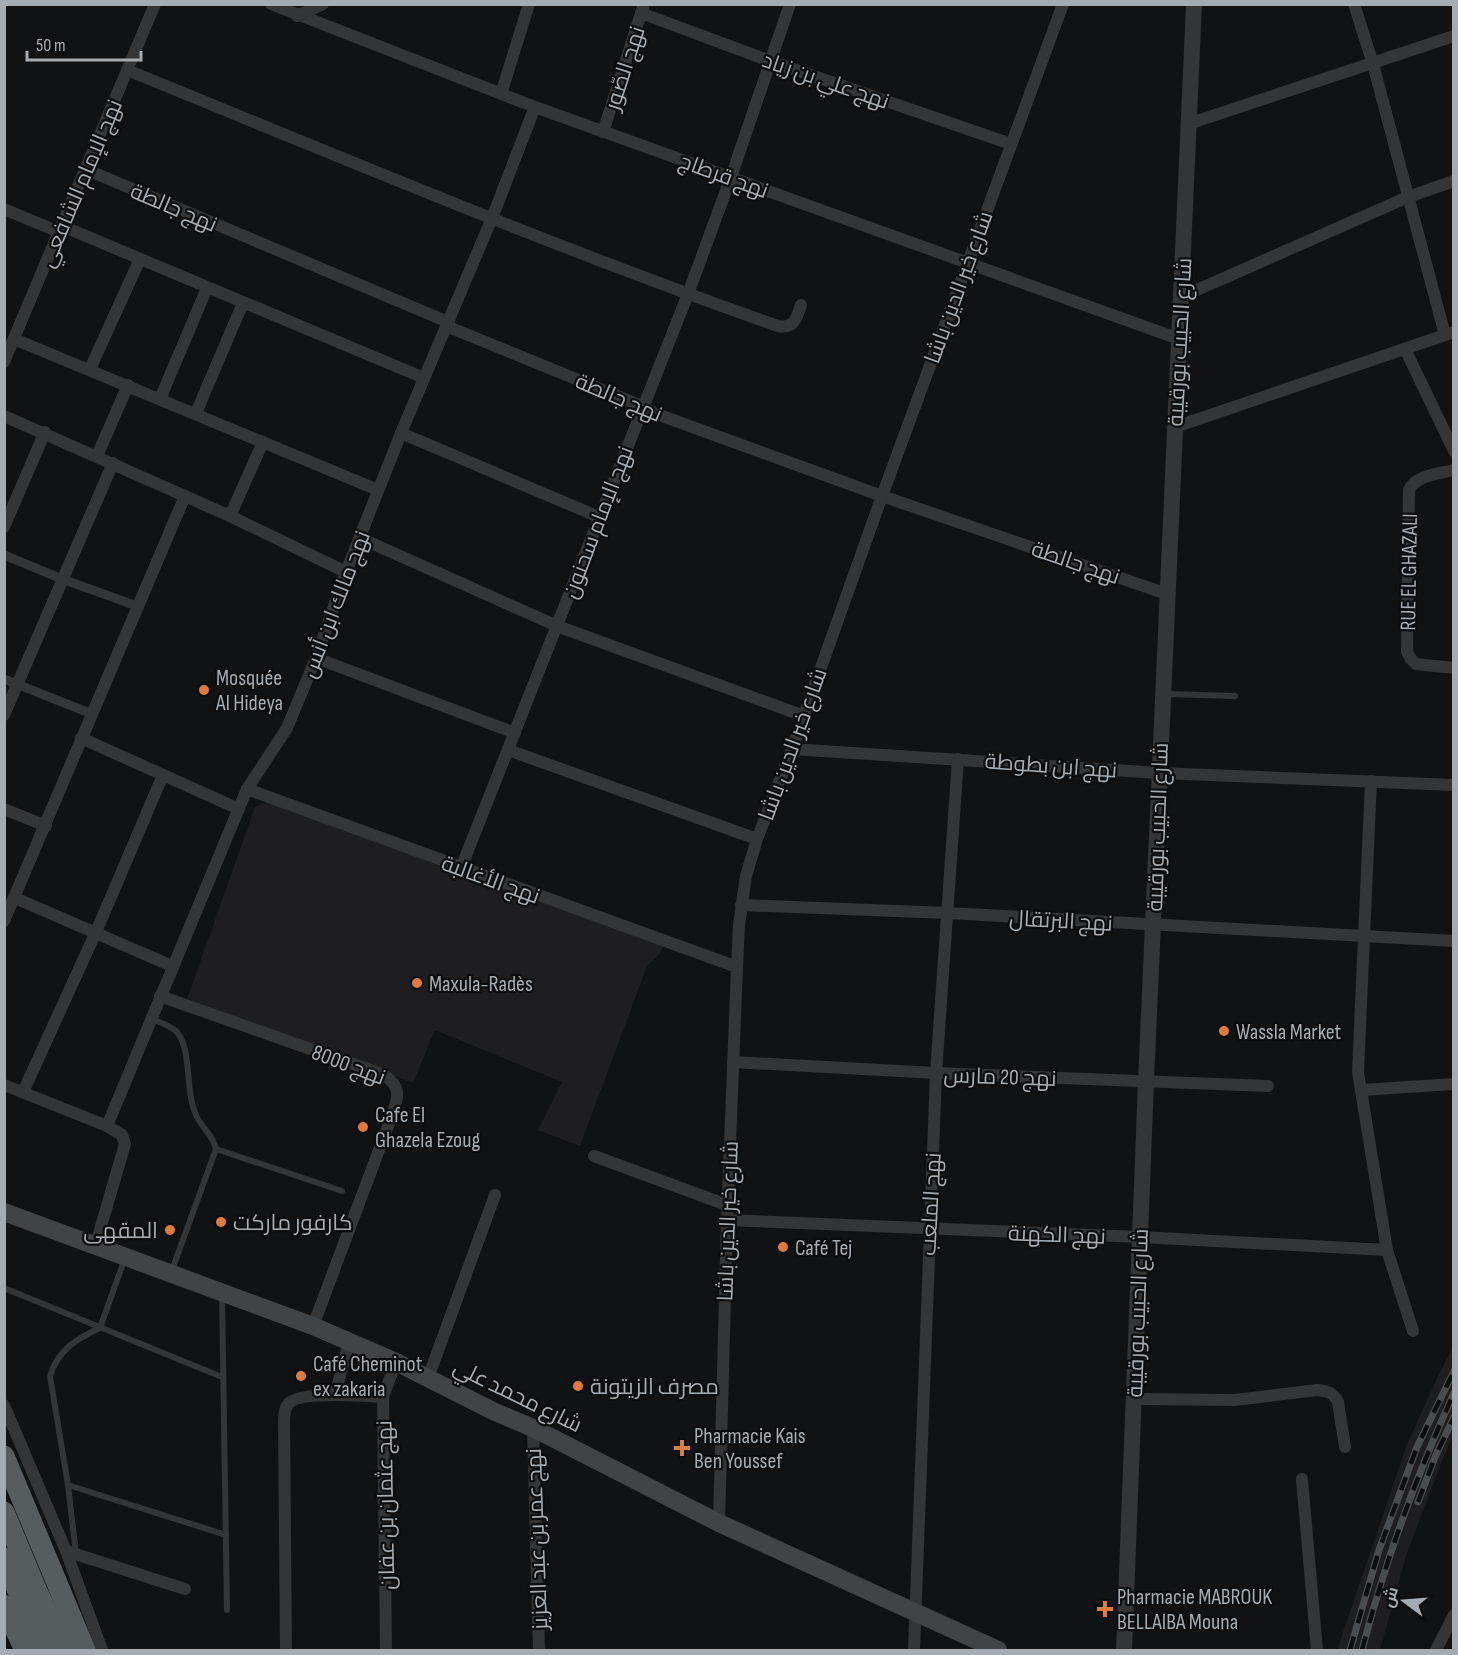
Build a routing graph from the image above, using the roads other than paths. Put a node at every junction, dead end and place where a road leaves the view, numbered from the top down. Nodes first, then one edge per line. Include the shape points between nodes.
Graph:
1 (155, 4) edge
2 (271, 4) edge
3 (323, 4) edge
4 (529, 4) edge
5 (790, 4) edge
6 (1063, 4) edge
7 (1194, 4) edge
8 (1354, 4) edge
9 (642, 9) edge
10 (297, 15) junction
11 (1454, 36) edge
12 (770, 61) junction
13 (1372, 64) junction
14 (128, 70) junction
15 (501, 94) junction
16 (535, 107) junction
17 (1188, 124) junction
18 (603, 132) junction
19 (1011, 144) junction
20 (85, 169) junction
21 (731, 177) junction
22 (1454, 181) edge
23 (1408, 197) junction
24 (4, 209) edge
25 (492, 218) junction
26 (60, 229) junction
27 (140, 259) junction
28 (966, 263) junction
29 (207, 288) junction
30 (687, 294) junction
31 (1181, 297) junction
32 (243, 303) junction
33 (801, 305) dead end
34 (448, 322) junction
35 (1449, 334) edge
36 (14, 339) junction
37 (1179, 339) junction
38 (1405, 349) junction
39 (4, 362) edge
40 (90, 369) junction
41 (424, 378) junction
42 (128, 385) junction
43 (160, 399) junction
44 (642, 406) junction
45 (196, 413) junction
46 (4, 416) edge
47 (1175, 427) junction
48 (45, 432) junction
49 (400, 433) junction
50 (263, 442) junction
51 (1454, 451) edge
52 (97, 456) junction
53 (113, 463) junction
54 (1454, 470) edge
55 (378, 490) junction
56 (185, 496) junction
57 (882, 496) junction
58 (230, 516) junction
59 (599, 517) junction
60 (4, 527) edge
61 (360, 538) junction
62 (4, 555) edge
63 (346, 572) junction
64 (62, 579) junction
65 (1167, 594) junction
66 (137, 606) junction
67 (557, 626) junction
68 (316, 658) junction
69 (1454, 668) edge
70 (4, 679) edge
71 (17, 684) junction
72 (1162, 693) junction
73 (1235, 696) dead end
74 (92, 714) junction
75 (4, 715) edge
76 (804, 716) junction
77 (515, 733) junction
78 (81, 738) junction
79 (792, 749) junction
80 (508, 750) junction
81 (958, 759) junction
82 (1159, 773) junction
83 (163, 775) junction
84 (1371, 781) junction
85 (1454, 785) edge
86 (247, 789) junction
87 (4, 809) edge
88 (239, 809) junction
89 (46, 826) junction
90 (757, 839) junction
91 (461, 868) junction
92 (15, 898) junction
93 (741, 905) junction
94 (948, 913) junction
95 (4, 921) edge
96 (1154, 924) junction
97 (96, 932) junction
98 (1363, 937) junction
99 (1454, 941) edge
100 (172, 966) junction
101 (737, 967) junction
102 (160, 996) junction
103 (152, 1019) junction
104 (733, 1062) junction
105 (936, 1073) junction
106 (1146, 1081) junction
107 (1454, 1084) edge
108 (4, 1085) edge
109 (1268, 1086) dead end
110 (1361, 1090) junction
111 (23, 1092) junction
112 (107, 1126) junction
113 (216, 1149) junction
114 (594, 1156) dead end
115 (342, 1191) dead end
116 (495, 1196) dead end
117 (727, 1205) junction
118 (4, 1212) edge
119 (727, 1220) junction
120 (929, 1229) junction
121 (1140, 1237) junction
122 (95, 1247) junction
123 (1387, 1250) junction
124 (125, 1257) junction
125 (171, 1274) junction
126 (4, 1288) edge
127 (222, 1292) junction
128 (313, 1326) junction
129 (100, 1329) junction
130 (1413, 1330) dead end
131 (349, 1342) junction
132 (396, 1362) junction
133 (222, 1377) junction
134 (428, 1378) junction
135 (335, 1395) junction
136 (383, 1397) junction
137 (1134, 1399) junction
138 (4, 1405) edge
139 (533, 1428) junction
140 (1345, 1447) dead end
141 (4, 1456) edge
142 (1302, 1479) dead end
143 (68, 1485) junction
144 (4, 1512) edge
145 (718, 1523) junction
146 (226, 1534) junction
147 (71, 1553) junction
148 (4, 1558) edge
149 (185, 1589) dead end
150 (20, 1595) edge
151 (227, 1610) dead end
152 (916, 1612) junction
153 (1454, 1615) edge
154 (25, 1650) edge
155 (43, 1650) edge
156 (65, 1650) edge
157 (85, 1650) edge
158 (102, 1650) edge
159 (286, 1650) edge
160 (386, 1650) edge
161 (539, 1650) edge
162 (914, 1650) edge
163 (998, 1650) edge
164 (1124, 1650) edge
165 (1317, 1650) edge
166 (1436, 1650) edge

1 - 14 street, نهج الإمام الشافعي
2 - 10 street, نهج قرطاج
3 - 10 street
4 - 15 street
5 - 12 street, نهج الإمام سحنون
6 - 19 street, شارع خير الدين باشا
7 - 17 street, شارع الحبيب بورقيبة
8 - 13 street
9 - 12 street, نهج علي بن زياد
9 - 18 street, نهج الصّور
10 - 15 street, نهج قرطاج
11 - 13 street
12 - 19 street, نهج علي بن زياد
12 - 21 street, نهج الإمام سحنون
13 - 17 street
13 - 23 street
14 - 20 street, نهج الإمام الشافعي
14 - 25 street
15 - 16 street, نهج قرطاج
16 - 18 street, نهج قرطاج
16 - 25 street, نهج مالك ابن أنس
17 - 31 street, شارع الحبيب بورقيبة
18 - 21 street, نهج قرطاج
19 - 28 street, شارع خير الدين باشا
20 - 26 street, نهج الإمام الشافعي
20 - 34 street, نهج جالطة
21 - 28 street, نهج قرطاج
21 - 30 street, نهج الإمام سحنون
22 - 23 street
23 - 31 street
23 - 35 street
24 - 26 street
25 - 30 street
25 - 34 street, نهج مالك ابن أنس
26 - 27 street
26 - 36 street, نهج الإمام الشافعي
27 - 29 street
27 - 40 street
28 - 37 street, نهج قرطاج
28 - 57 street, شارع خير الدين باشا
29 - 32 street
29 - 43 street
30 - 33 street via 783,327 795,322
30 - 44 street, نهج الإمام سحنون
31 - 37 street, شارع الحبيب بورقيبة
32 - 41 street
32 - 45 street
34 - 41 street, نهج مالك ابن أنس
34 - 44 street, نهج جالطة via 451,328
35 - 38 street
36 - 39 street, نهج الإمام الشافعي
36 - 40 street
37 - 47 street, شارع الحبيب بورقيبة
38 - 47 street
38 - 51 street
40 - 42 street
41 - 49 street, نهج مالك ابن أنس
42 - 43 street
42 - 52 street
43 - 45 street
44 - 57 street, نهج جالطة
44 - 59 street, نهج الإمام سحنون
45 - 50 street
46 - 48 street
47 - 65 street, شارع الحبيب بورقيبة
48 - 52 street
48 - 60 street
49 - 55 street, نهج مالك ابن أنس
49 - 59 street
50 - 55 street
50 - 58 street
52 - 53 street
53 - 56 street
53 - 64 street
54 - 69 street, RUE EL GHAZALI via 1419,479 1409,490 1407,652 1416,664
55 - 61 street, نهج مالك ابن أنس
56 - 58 street
56 - 66 street
57 - 65 street, نهج جالطة
57 - 76 street, شارع خير الدين باشا
58 - 63 street
59 - 67 street, نهج الإمام سحنون
61 - 63 street, نهج مالك ابن أنس
61 - 67 street
62 - 64 street
63 - 68 street, نهج مالك ابن أنس
64 - 66 street
64 - 71 street
65 - 72 street, شارع الحبيب بورقيبة
66 - 74 street
67 - 76 street
67 - 77 street, نهج الإمام سحنون
68 - 77 street
68 - 86 street, نهج مالك ابن أنس via 287,728
70 - 71 street
71 - 74 street
71 - 75 street
72 - 73 lane
72 - 82 street, شارع الحبيب بورقيبة
74 - 78 street
76 - 79 street, شارع خير الدين باشا
77 - 80 street, نهج الإمام سحنون
78 - 83 street
78 - 89 street
79 - 81 street, نهج ابن بطوطة
79 - 90 street, شارع خير الدين باشا
80 - 90 street
80 - 91 street, نهج الإمام سحنون
81 - 82 street, نهج ابن بطوطة
81 - 94 street, نهج الملعب
82 - 84 street, نهج ابن بطوطة
82 - 96 street, شارع الحبيب بورقيبة
83 - 88 street
83 - 97 street
84 - 85 street, نهج ابن بطوطة
84 - 98 street
86 - 88 street, نهج مالك ابن أنس
86 - 91 street, نهج الأغالبة
87 - 89 street
88 - 100 street, نهج مالك ابن أنس
89 - 92 street
90 - 93 street, شارع خير الدين باشا
91 - 101 street, نهج الأغالبة
92 - 95 street
92 - 97 street
93 - 94 street, نهج البرتقال
93 - 101 street, شارع خير الدين باشا
94 - 96 street, نهج البرتقال
94 - 105 street, نهج الملعب
96 - 98 street, نهج البرتقال
96 - 106 street, شارع الحبيب بورقيبة
97 - 100 street
97 - 111 street
98 - 99 street, نهج البرتقال
98 - 110 street via 1358,1072
100 - 102 street, نهج مالك ابن أنس
101 - 104 street, شارع خير الدين باشا
102 - 103 street, نهج مالك ابن أنس
102 - 128 street, نهج 8000 via 384,1075 398,1088 391,1118
103 - 112 street, نهج مالك ابن أنس
103 - 113 lane via 176,1030 182,1042 189,1094 197,1119
104 - 105 street, نهج 20 مارس
104 - 117 street, شارع خير الدين باشا
105 - 106 street, نهج 20 مارس
105 - 120 street, نهج الملعب
106 - 109 street, نهج 20 مارس
106 - 121 street, شارع الحبيب بورقيبة
107 - 110 street
108 - 111 street
110 - 123 street
111 - 112 street
112 - 122 street via 122,1135 124,1144
113 - 115 lane
113 - 125 lane
114 - 117 street
116 - 134 street
117 - 119 street, شارع خير الدين باشا
118 - 122 main road, شارع محمد علي
119 - 120 street, نهج الكهنة
119 - 145 street, شارع خير الدين باشا
120 - 121 street, نهج الكهنة
120 - 152 street, نهج الملعب
121 - 123 street, نهج الكهنة
121 - 137 street, شارع الحبيب بورقيبة
122 - 124 main road, شارع محمد علي
123 - 130 street
124 - 125 main road, شارع محمد علي
124 - 129 lane
125 - 127 main road, شارع محمد علي
126 - 129 lane
127 - 128 main road, شارع محمد علي
127 - 133 lane
128 - 131 main road, شارع محمد علي
129 - 133 lane
129 - 143 lane via 65,1348 50,1376
131 - 132 main road, شارع محمد علي
131 - 135 street
132 - 134 main road, شارع محمد علي
132 - 136 street, نهج عثمان بن عفان
133 - 146 lane
134 - 139 main road, شارع محمد علي
135 - 136 street
135 - 159 street via 296,1399 284,1414
136 - 160 street, نهج عثمان بن عفان
137 - 140 street via 1235,1400 1327,1391 1338,1402
137 - 164 street, شارع الحبيب بورقيبة
138 - 147 street
139 - 145 main road, شارع محمد علي
139 - 161 street, نهج عمر بن عبد العزيز
141 - 157 highway
142 - 165 street
143 - 146 lane
143 - 147 lane
144 - 150 highway
145 - 152 main road, شارع محمد علي
146 - 151 lane
147 - 149 street
147 - 158 street
148 - 150 highway
150 - 154 highway
150 - 155 highway
150 - 156 highway
152 - 162 street, نهج الملعب
152 - 163 main road, شارع محمد علي
153 - 166 street

